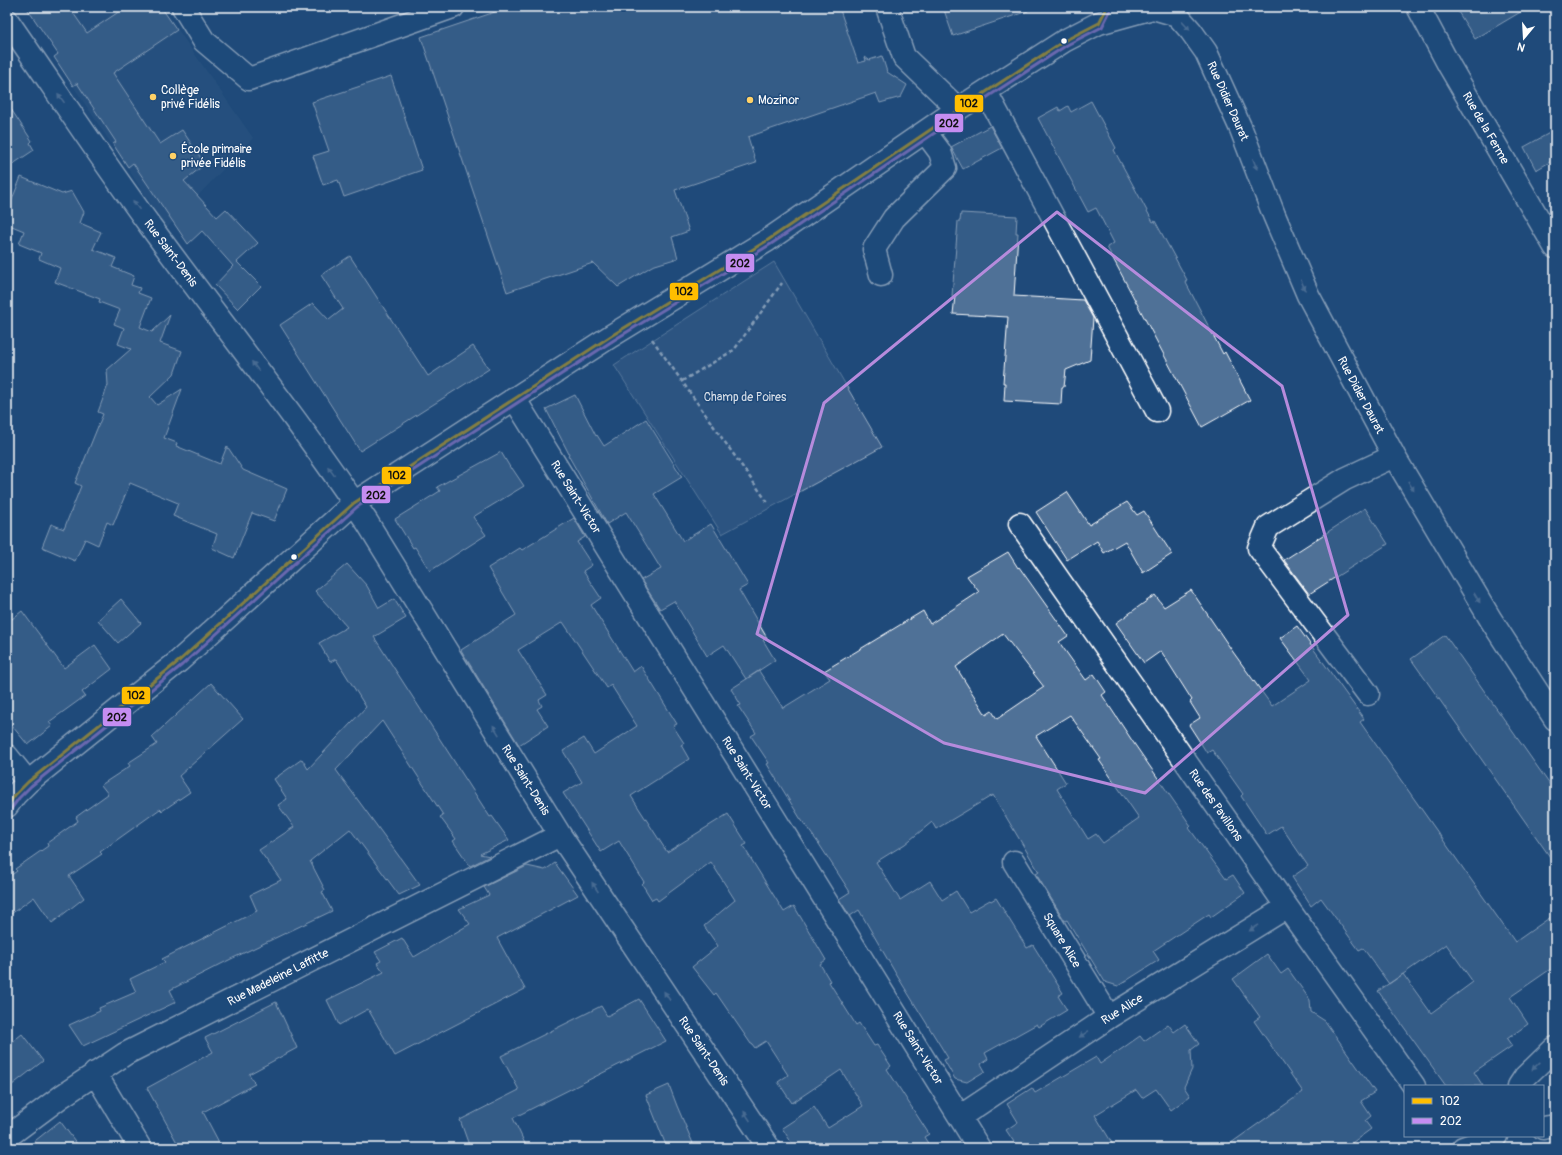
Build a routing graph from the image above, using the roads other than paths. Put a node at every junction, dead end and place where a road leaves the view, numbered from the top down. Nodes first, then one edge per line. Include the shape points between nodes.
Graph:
1 (183, 7) edge
2 (453, 7) edge
3 (887, 7) edge
4 (1418, 7) edge
5 (1103, 15) edge
6 (7, 20) edge
7 (986, 92) junction
8 (958, 110) junction
9 (925, 132) junction
10 (1555, 247) edge
11 (881, 275) dead end
12 (514, 398) junction
13 (1157, 410) dead end
14 (1394, 456) junction
15 (354, 503) junction
16 (1020, 524) dead end
17 (1368, 694) dead end
18 (1555, 719) edge
19 (7, 756) edge
20 (28, 782) junction
21 (7, 806) edge
22 (560, 835) junction
23 (1014, 862) dead end
24 (1287, 907) junction
25 (1109, 1017) junction
26 (1555, 1048) edge
27 (95, 1073) junction
28 (1413, 1085) edge
29 (1520, 1085) edge
30 (960, 1116) junction
31 (1555, 1126) edge
32 (1544, 1128) edge
33 (7, 1137) edge
34 (1452, 1137) edge
35 (1474, 1137) edge
36 (1493, 1137) edge
37 (140, 1148) edge
38 (769, 1148) edge
39 (979, 1148) edge
40 (1462, 1148) edge

1 - 2 street via 204,40 249,79
3 - 8 street via 904,57
4 - 10 street, Rue de la Ferme
5 - 7 street, Rue Didier Daurat
5 -> 14 street, Rue Didier Daurat via 1153,8 1177,16 1206,52 1242,129 1274,215 1308,295
15 -> 6 street, Rue Saint-Denis via 222,320 150,226
7 - 8 street, Rue Didier Daurat
7 - 13 street
8 - 9 street, Rue Didier Daurat
9 - 11 street via 940,152 945,168 894,218 874,249
9 - 12 street, Rue Didier Daurat via 768,240
12 - 15 street, Rue Didier Daurat
12 - 30 street, Rue Saint-Victor
14 - 17 street via 1345,479 1268,527 1258,548
14 -> 18 street, Rue Didier Daurat via 1491,620
15 - 20 street, Rue Didier Daurat via 179,662
22 -> 15 street, Rue Saint-Denis
16 - 24 street, Rue des Pavillons
19 - 20 street
20 - 21 street, Rue Didier Daurat
22 - 27 street, Rue Madeleine Laffitte via 125,1054
38 -> 22 street, Rue Saint-Denis
23 - 25 street, Square Alice
24 -> 25 street, Rue Alice
24 - 28 street, Rue des Pavillons
25 -> 30 street, Rue Alice
26 -> 29 street
27 - 33 street, Rue Madeleine Laffitte
27 - 37 street
30 - 39 street, Rue Saint-Victor
31 - 32 street
34 - 40 street
35 - 40 street
36 - 40 street

